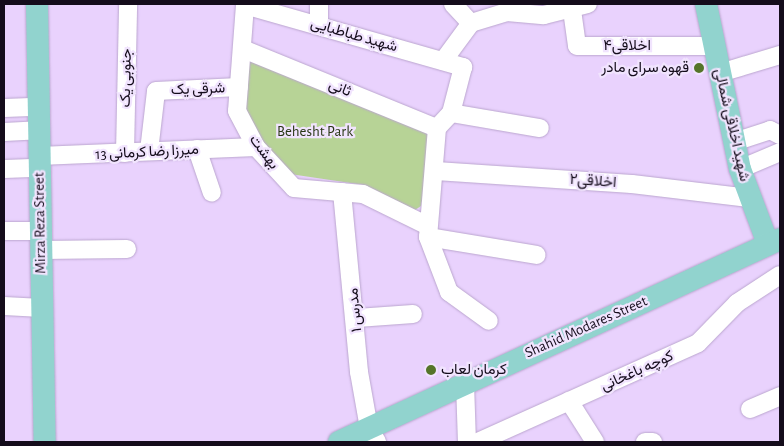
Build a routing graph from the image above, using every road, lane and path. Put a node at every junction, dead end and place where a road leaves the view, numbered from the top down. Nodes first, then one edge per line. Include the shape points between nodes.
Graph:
1 (38, 4) edge
2 (128, 4) edge
3 (244, 4) edge
4 (319, 4) edge
5 (453, 4) edge
6 (706, 4) edge
7 (271, 7) edge
8 (580, 7) edge
9 (542, 9) edge
10 (471, 23) junction
11 (319, 25) junction
12 (715, 46) junction
13 (242, 49) junction
14 (780, 55) edge
15 (443, 61) junction
16 (720, 73) junction
17 (239, 87) junction
18 (38, 107) junction
19 (4, 108) edge
20 (451, 113) junction
21 (437, 128) junction
22 (540, 128) dead end
23 (38, 130) junction
24 (4, 132) edge
25 (780, 135) edge
26 (734, 142) junction
27 (256, 147) junction
28 (197, 149) junction
29 (149, 151) junction
30 (780, 152) edge
31 (125, 153) junction
32 (39, 162) junction
33 (4, 169) edge
34 (740, 169) junction
35 (436, 171) junction
36 (342, 192) junction
37 (212, 193) dead end
38 (749, 198) junction
39 (4, 231) edge
40 (428, 231) junction
41 (41, 240) junction
42 (776, 245) edge
43 (127, 249) dead end
44 (537, 255) dead end
45 (780, 275) edge
46 (4, 306) edge
47 (42, 308) junction
48 (413, 314) dead end
49 (357, 318) junction
50 (489, 321) dead end
51 (465, 383) junction
52 (780, 396) edge
53 (570, 401) junction
54 (750, 409) dead end
55 (373, 435) edge
56 (44, 442) edge
57 (339, 442) edge
58 (467, 442) edge
59 (478, 442) edge
60 (595, 442) edge
61 (645, 442) edge
62 (653, 442) edge

1 - 18 main road, Mirza Reza Street
2 - 31 street, جنوبی یک
3 - 7 street, شهید طباطبایی
3 - 13 street, بهشت
4 - 11 street
5 - 10 street
6 - 12 main road, شهید اخلاقی شمالی
7 - 11 street, شهید طباطبایی
8 - 9 street
8 - 12 street, اخلاقی۴ via 577,46
9 - 10 street via 506,12
10 - 15 street
11 - 15 street, شهید طباطبایی
12 - 16 main road, شهید اخلاقی شمالی
13 - 17 street, بهشت
13 - 21 street, ثانی
14 - 16 street
15 - 20 street, شهید طباطبایی via 463,68
16 - 26 main road, شهید اخلاقی شمالی
17 - 27 street, بهشت via 237,110
17 - 29 street, شرقی یک via 156,91
18 - 19 street
18 - 23 main road, Mirza Reza Street
20 - 21 street
20 - 22 street
21 - 35 street
23 - 24 street
23 - 32 main road, Mirza Reza Street
25 - 26 street via 770,130
26 - 34 main road, شهید اخلاقی شمالی
27 - 28 street, میرزا رضا کرمانی 13
27 - 36 street, بهشت via 294,188
28 - 29 street, میرزا رضا کرمانی 13
28 - 37 street
29 - 31 street, میرزا رضا کرمانی 13
30 - 34 street
31 - 32 street, میرزا رضا کرمانی 13
32 - 33 street, میرزا رضا کرمانی 13
32 - 41 main road, Mirza Reza Street
34 - 38 main road, شهید اخلاقی شمالی
35 - 38 street, اخلاقی۲ via 632,184
35 - 40 street
36 - 40 street, بهشت via 363,194
36 - 49 street, مدرس ۱
38 - 42 main road, شهید اخلاقی شمالی
39 - 41 street
40 - 44 street, بهشت
40 - 50 street via 449,292
41 - 43 street
41 - 47 main road, Mirza Reza Street
42 - 51 main road, Shahid Modares Street
45 - 53 street, کوچه باغخانی via 737,303 698,343
46 - 47 street
47 - 56 main road, Mirza Reza Street
48 - 49 street
49 - 55 street, مدرس ۱
51 - 55 main road, Shahid Modares Street
51 - 58 street
52 - 54 street
53 - 59 street, کوچه باغخانی
53 - 60 street
55 - 57 main road, Shahid Modares Street
61 - 62 street

